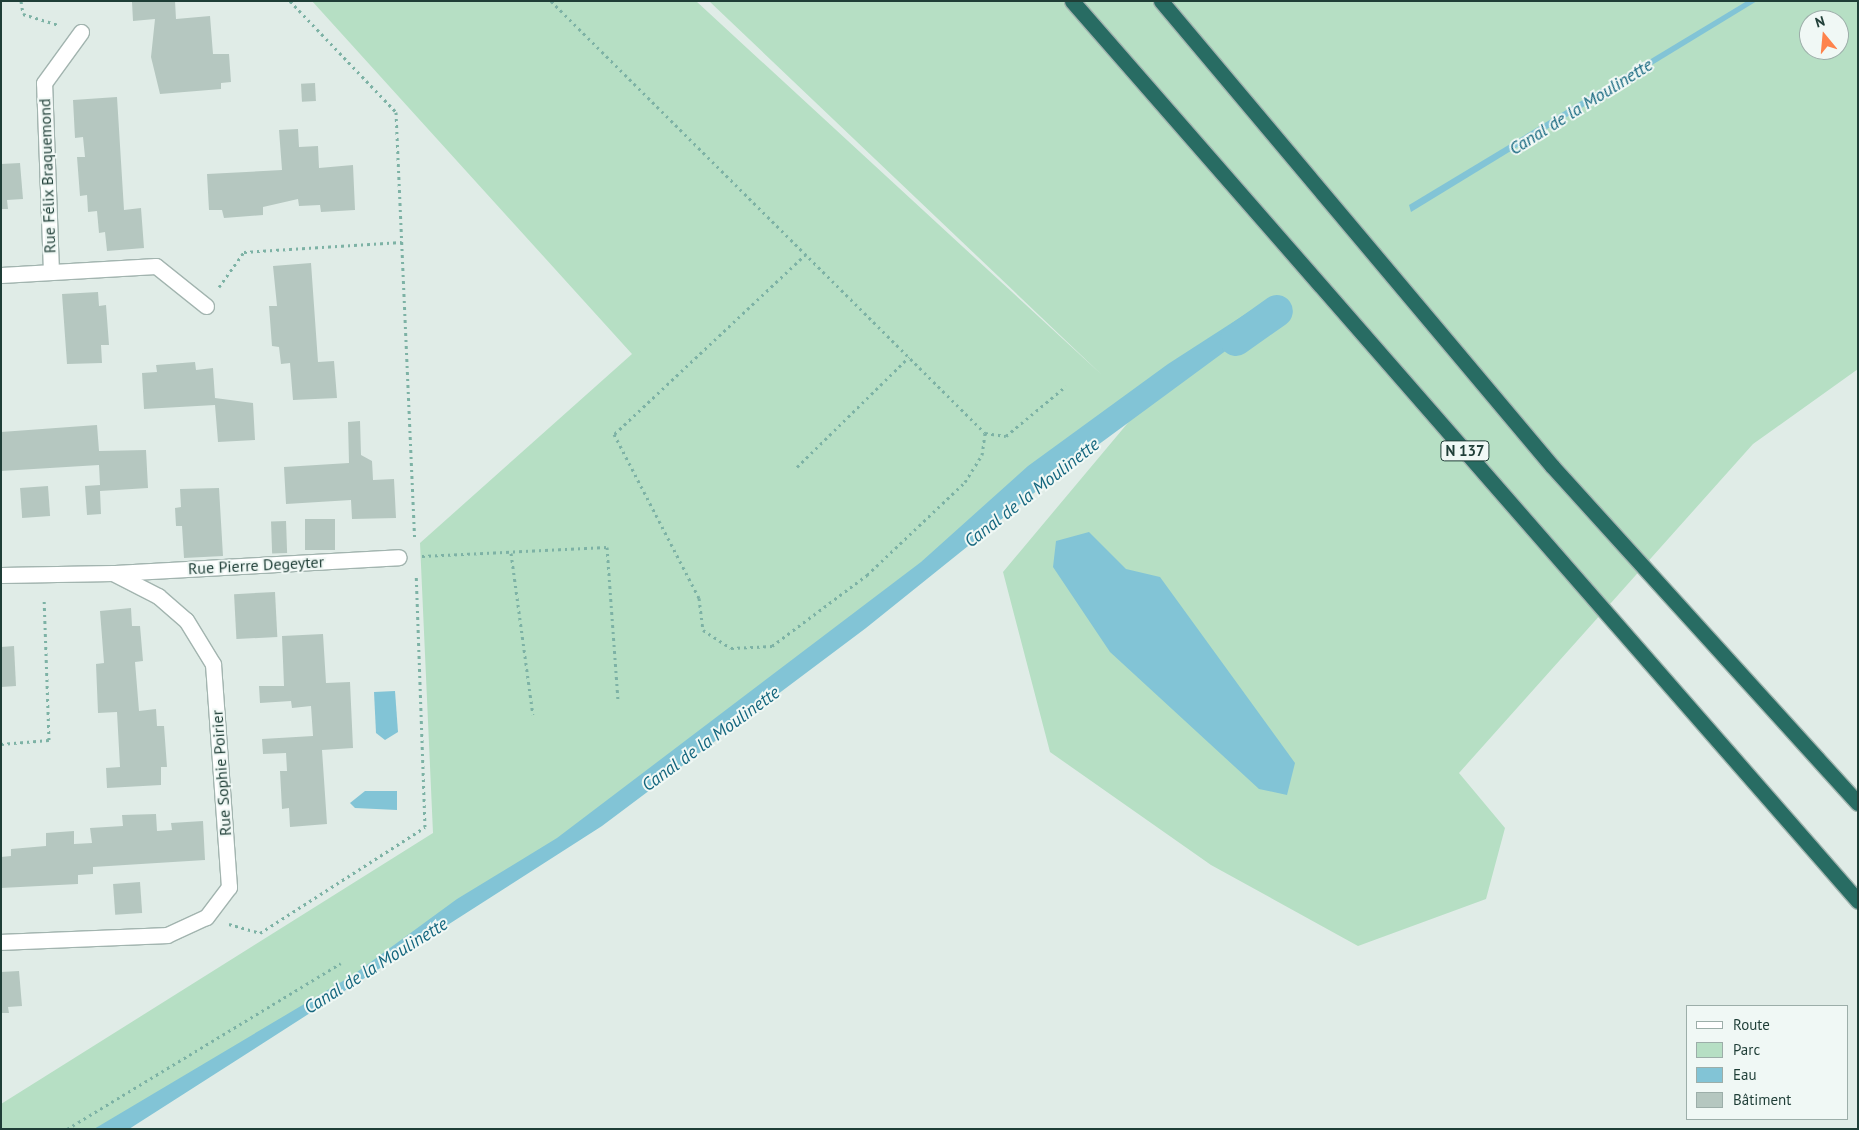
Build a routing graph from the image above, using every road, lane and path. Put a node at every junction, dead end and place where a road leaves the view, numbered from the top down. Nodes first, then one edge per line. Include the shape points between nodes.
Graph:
1 (21, 1) edge
2 (290, 1) edge
3 (552, 1) edge
4 (1072, 1) edge
5 (1161, 1) edge
6 (81, 32) joint
7 (402, 242) junction
8 (806, 254) junction
9 (52, 272) junction
10 (1, 275) edge
11 (206, 306) joint
12 (909, 357) junction
13 (1066, 386) dead end
14 (985, 433) junction
15 (797, 467) dead end
16 (511, 553) junction
17 (415, 556) junction
18 (399, 557) joint
19 (43, 574) junction
20 (114, 574) junction
21 (1, 575) edge
22 (618, 700) dead end
23 (533, 715) dead end
24 (1, 744) edge
25 (1858, 803) edge
26 (1858, 901) edge
27 (206, 917) junction
28 (1, 942) edge
29 (341, 963) dead end
30 (67, 1129) edge

1 - 6 path via 23,14
2 - 7 path via 396,112
3 - 8 path
4 - 26 highway, N 137
5 - 25 highway via 1552,466
6 - 9 street, Rue Félix Braquemond via 44,83
7 - 11 path via 244,252
7 - 17 path
8 - 12 path
8 - 14 path via 614,434 699,598 704,630 731,648 772,646 866,575 965,482 982,455
9 - 10 street
9 - 11 street via 156,266
12 - 14 path
12 - 15 path
13 - 14 path via 1006,436
16 - 17 path
16 - 22 path via 607,547
16 - 23 path
17 - 18 path
17 - 27 path via 425,827 260,933
18 - 20 street, Rue Pierre Degeyter
19 - 20 street, Rue Sophie Poirier
19 - 21 street, Rue Sophie Poirier
19 - 24 path via 49,740
20 - 27 street, Rue Sophie Poirier via 158,596 186,620 213,664 229,887
27 - 28 street, Rue Sophie Poirier via 167,934
29 - 30 path

